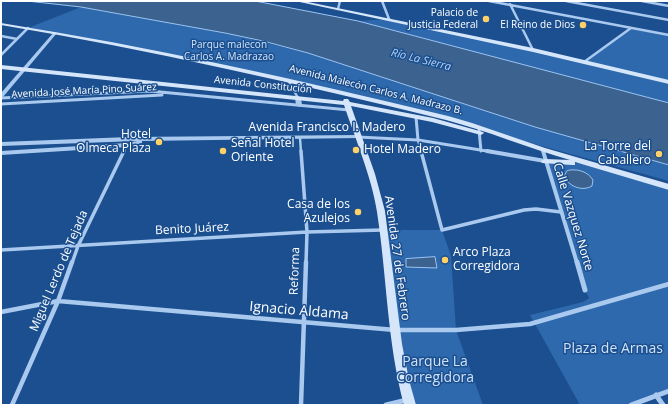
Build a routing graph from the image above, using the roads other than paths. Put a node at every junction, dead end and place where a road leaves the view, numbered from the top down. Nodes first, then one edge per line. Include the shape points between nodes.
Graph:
1 (296, 1) edge
2 (340, 1) edge
3 (382, 1) edge
4 (489, 1) edge
5 (566, 1) edge
6 (642, 1) edge
7 (502, 2) edge
8 (510, 4) junction
9 (669, 6) edge
10 (338, 9) junction
11 (389, 20) junction
12 (669, 20) edge
13 (1, 24) edge
14 (28, 28) junction
15 (631, 28) junction
16 (55, 33) junction
17 (669, 35) edge
18 (1, 36) edge
19 (17, 39) junction
20 (533, 50) junction
21 (1, 55) edge
22 (584, 62) junction
23 (1, 68) edge
24 (22, 70) junction
25 (287, 79) junction
26 (669, 82) edge
27 (168, 94) junction
28 (344, 94) junction
29 (1, 97) edge
30 (299, 102) junction
31 (1, 104) edge
32 (348, 107) junction
33 (416, 117) junction
34 (479, 130) junction
35 (358, 137) junction
36 (300, 138) junction
37 (158, 139) junction
38 (418, 140) junction
39 (1, 144) edge
40 (127, 145) junction
41 (543, 150) junction
42 (481, 151) junction
43 (1, 153) edge
44 (545, 161) junction
45 (590, 164) junction
46 (669, 187) edge
47 (561, 212) junction
48 (383, 230) junction
49 (307, 232) junction
50 (78, 246) junction
51 (1, 250) edge
52 (669, 284) edge
53 (585, 290) dead end
54 (58, 301) junction
55 (1, 312) edge
56 (304, 322) junction
57 (395, 330) junction
58 (669, 391) edge
59 (656, 395) junction
60 (409, 402) edge
61 (12, 405) edge
62 (301, 405) edge
63 (386, 405) edge
64 (632, 405) edge
65 (663, 405) edge

1 - 10 main road
2 - 10 street
3 - 11 street
4 - 7 street
5 - 12 street
6 - 9 street
7 - 8 street
8 - 15 street
8 - 20 street
10 - 11 main road
11 - 20 main road
13 - 14 main road, Avenida Malecón Carlos A. Madrazo B.
14 - 16 main road, Avenida Malecón Carlos A. Madrazo B.
14 - 19 street
15 - 17 street
15 - 22 street
16 - 24 street
16 - 25 main road, Avenida Malecón Carlos A. Madrazo B.
18 - 19 street
19 - 21 street
20 - 22 main road
22 - 26 main road
23 - 24 main road, Avenida Constitución
24 - 29 street
24 - 30 main road, Avenida Constitución
25 - 28 main road, Avenida Malecón Carlos A. Madrazo B.
25 - 30 street
27 - 29 street, Avenida José María Pino Suárez via 150,91
27 - 30 street, Avenida José María Pino Suárez
27 - 31 street, Avenida José María Pino Suárez
28 - 32 main road, Avenida 27 de Febrero
28 - 34 main road, Avenida Malecón Carlos A. Madrazo B. via 448,118
30 - 32 main road, Avenida Constitución
32 - 33 main road, Avenida Constitución
32 - 35 main road, Avenida 27 de Febrero
33 - 34 main road, Avenida Constitución
33 - 38 street
34 - 41 main road, Avenida Constitución
34 - 42 street
35 - 36 street, Avenida Francisco I. Madero
35 - 38 street, Avenida Francisco I. Madero
35 - 48 main road, Avenida 27 de Febrero via 381,211
36 - 37 street, Avenida Francisco I. Madero
36 - 49 street, Reforma
37 - 39 street, Avenida Francisco I. Madero
37 - 40 street, Avenida Francisco I. Madero
38 - 42 street, Avenida Francisco I. Madero
38 - 47 street via 442,230 524,210
40 - 43 street, Avenida Francisco I. Madero
40 - 50 street, Miguel Lerdo de Tejada
41 - 44 street, Calle Vazquez Norte
41 - 45 main road
42 - 44 street, Avenida Francisco I. Madero
44 - 45 main road, Avenida Francisco I. Madero
44 - 47 street, Calle Vazquez Norte
45 - 46 main road
47 - 53 street, Calle Vazquez Norte
48 - 49 street, Benito Juárez
48 - 57 main road, Avenida 27 de Febrero
49 - 50 street, Benito Juárez
49 - 56 street, Reforma
50 - 51 street, Benito Juárez
50 - 54 street, Miguel Lerdo de Tejada
52 - 57 street, Ignacio Aldama via 530,324 456,330
54 - 55 street, Ignacio Aldama
54 - 56 street, Ignacio Aldama
54 - 61 street, Miguel Lerdo de Tejada
56 - 57 street, Ignacio Aldama
56 - 62 street, Reforma
57 - 60 main road, Avenida 27 de Febrero
58 - 59 street
59 - 64 street
59 - 65 street
60 - 63 street

